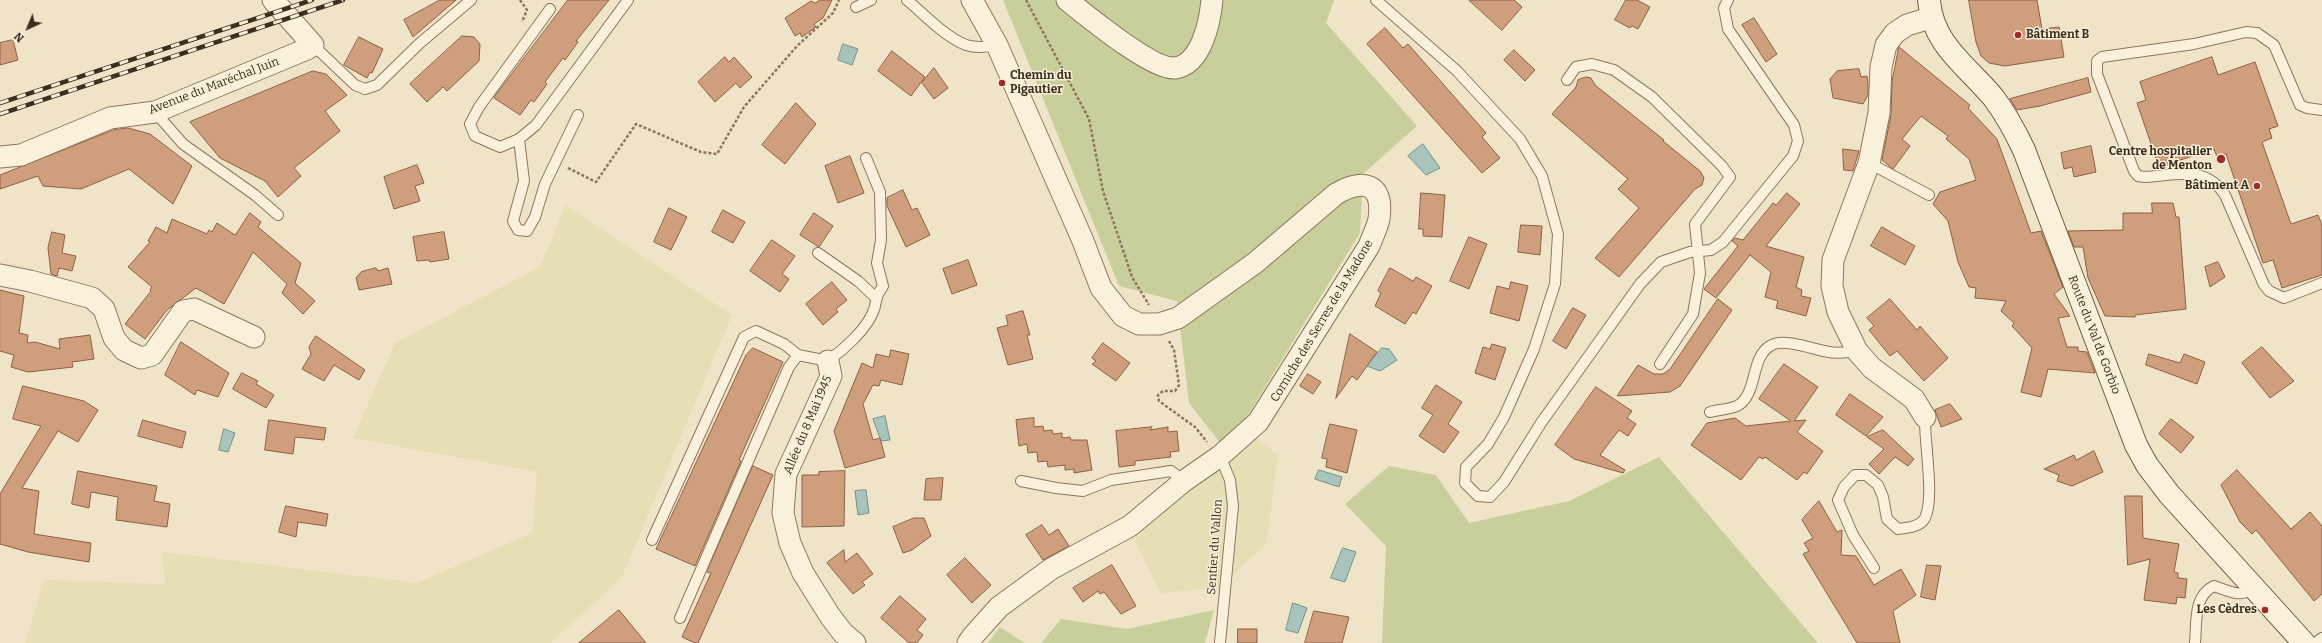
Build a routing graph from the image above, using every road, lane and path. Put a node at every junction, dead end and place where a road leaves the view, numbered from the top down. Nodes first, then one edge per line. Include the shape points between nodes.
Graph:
1 (273, 0) edge
2 (471, 0) edge
3 (628, 0) edge
4 (839, 0) edge
5 (871, 0) edge
6 (907, 0) edge
7 (972, 0) edge
8 (1026, 0) edge
9 (1067, 0) edge
10 (1212, 0) edge
11 (1376, 0) edge
12 (1728, 0) edge
13 (856, 7) dead end
14 (550, 9) dead end
15 (1929, 9) edge
16 (313, 44) junction
17 (997, 45) junction
18 (1567, 80) dead end
19 (2322, 110) edge
20 (155, 112) junction
21 (578, 115) dead end
22 (519, 139) junction
23 (0, 157) edge
24 (866, 158) dead end
25 (555, 161) junction
26 (1869, 163) junction
27 (1929, 196) dead end
28 (278, 216) dead end
29 (1697, 252) junction
30 (818, 253) dead end
31 (0, 275) edge
32 (2322, 283) edge
33 (875, 297) junction
34 (1159, 324) junction
35 (254, 337) dead end
36 (1857, 351) junction
37 (798, 355) junction
38 (828, 362) junction
39 (1660, 364) dead end
40 (1710, 412) dead end
41 (1925, 417) joint
42 (1220, 456) junction
43 (1021, 481) dead end
44 (1184, 481) junction
45 (652, 540) dead end
46 (1874, 568) dead end
47 (2255, 588) junction
48 (680, 618) dead end
49 (2322, 638) edge
50 (855, 643) edge
51 (968, 643) edge
52 (1220, 643) edge
53 (2196, 643) edge
54 (2304, 643) edge
55 (2315, 643) edge

1 - 16 street
2 - 16 lane via 420,43 377,85 365,89 355,85
3 - 22 lane via 536,125
4 - 25 path via 833,13 797,46 744,107 717,154 701,152 636,124 596,182
5 - 13 lane
6 - 17 lane via 941,29 967,45
7 - 17 street, Corniche des Serres de la Madone
8 - 34 path via 1088,119 1103,191 1130,270
9 - 10 street via 1152,62 1174,68 1187,63 1200,46 1210,24
11 - 29 lane via 1457,71 1520,139 1542,176 1558,234 1555,284 1534,349 1504,418 1488,444 1466,467 1465,483 1478,496 1490,497 1504,482 1541,423 1640,284 1661,262
12 - 29 lane via 1724,8 1728,29 1794,125 1798,140 1793,156 1724,242 1712,250
14 - 22 lane via 479,107 470,124 475,136 500,147
15 - 26 street via 1895,33 1886,46 1881,67 1879,113
15 - 47 street, Route du Val de Gorbio via 1941,38 1961,64 1992,96 2008,118 2024,150 2136,444 2147,465 2169,494
16 - 20 street, Avenue du Maréchal Juin via 307,49
17 - 34 street, Corniche des Serres de la Madone via 1101,288 1123,316 1139,324
18 - 29 lane via 1576,67 1592,64 1614,70 1652,97 1722,166 1730,177 1695,224
19 - 32 lane via 2300,105 2274,45 2257,33 2246,32 2194,44 2102,57 2097,61 2097,74 2138,176 2200,174 2210,178 2219,185 2225,195 2264,285 2269,291 2284,298
20 - 23 street, Avenue du Maréchal Juin via 110,118 21,155
20 - 28 lane via 183,144 254,195
21 - 25 lane
22 - 25 lane via 524,181 513,221 518,230 527,231 535,217
24 - 33 lane via 880,192 881,240 877,263 883,286
26 - 27 lane
26 - 36 street via 1833,260 1832,286 1838,312
29 - 39 lane via 1700,273 1693,314
30 - 33 lane via 858,281
31 - 35 street via 92,298 104,309 114,338 124,350 141,358 152,355 183,311 194,309
33 - 38 lane via 873,312 849,346
34 - 42 path via 1174,350 1179,385 1175,391 1163,391 1158,395 1159,400 1195,427
34 - 42 street, Corniche des Serres de la Madone via 1178,318 1207,299 1255,263 1336,194 1349,186 1362,184 1373,189 1379,203 1379,221 1369,246 1258,422
36 - 40 lane via 1830,352 1780,342 1770,345 1762,352 1748,392 1738,406
36 - 41 street via 1872,368 1914,399
37 - 38 lane, Allée du 8 Mai 1945
37 - 45 lane, Allée du 8 Mai 1945 via 784,344 756,331 744,337
37 - 48 lane via 789,367
38 - 50 street, Allée du 8 Mai 1945 via 831,376 786,474 783,513 790,543 803,573 830,616 843,633
41 - 46 lane via 1928,507 1925,519 1913,528 1898,529 1887,519 1884,497 1878,485 1866,475 1856,475 1844,486 1838,500 1853,535
42 - 44 street, Corniche des Serres de la Madone
42 - 52 lane, Sentier du Vallon via 1230,480 1233,506
43 - 44 lane via 1083,491 1111,480 1171,471
44 - 51 street, Corniche des Serres de la Madone via 1130,526 1051,569 999,607
47 - 53 lane via 2244,594 2232,593 2214,586 2205,590 2198,602
47 - 54 street, Route du Val de Gorbio
49 - 55 lane

